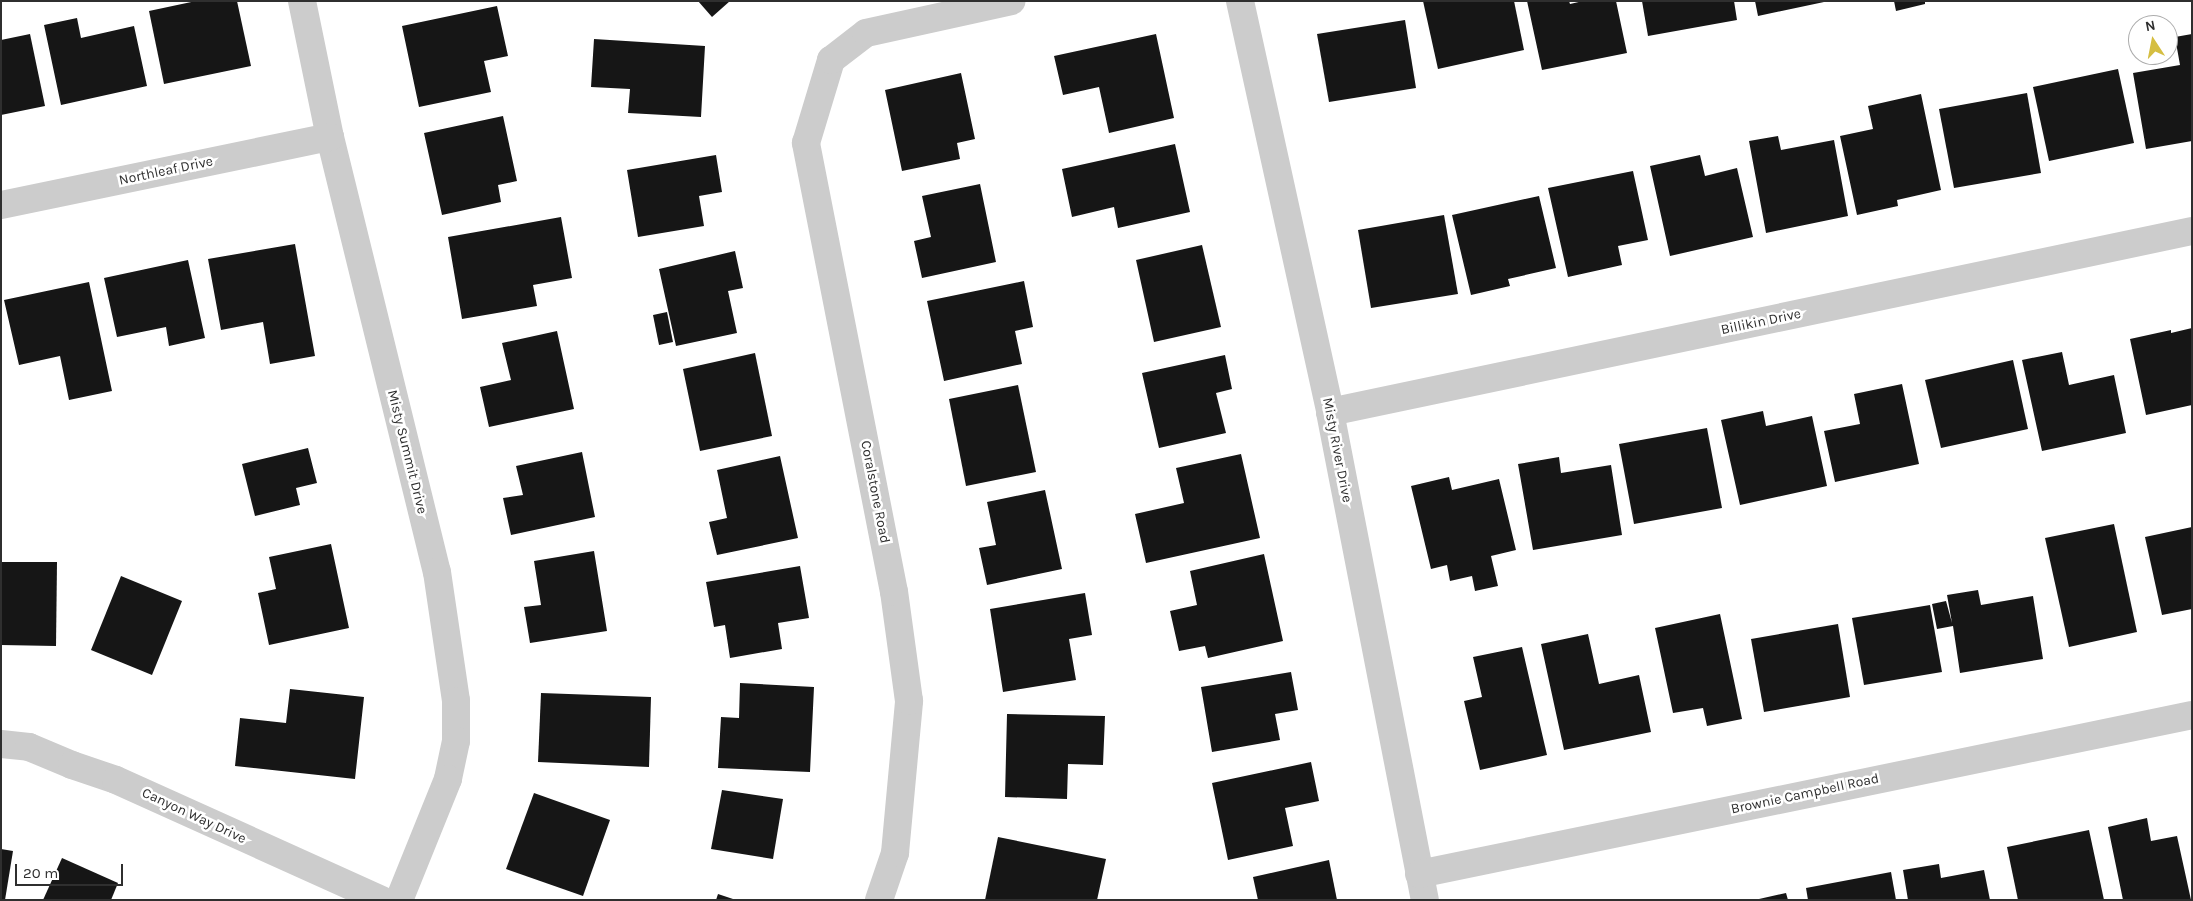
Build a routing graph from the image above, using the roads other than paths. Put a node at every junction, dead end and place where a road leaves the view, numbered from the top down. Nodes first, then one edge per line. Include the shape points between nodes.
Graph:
1 (302, 1) edge
2 (1012, 1) edge
3 (1240, 1) edge
4 (330, 137) junction
5 (1, 205) edge
6 (2192, 231) edge
7 (1330, 412) junction
8 (2192, 715) edge
9 (1, 744) edge
10 (1422, 887) edge
11 (382, 900) edge
12 (399, 900) edge
13 (879, 900) edge

1 - 4 street, Misty Summit Drive
2 - 13 street, Coralstone Road via 866,32 831,60 806,143 894,592 909,701 895,853
3 - 7 street, Misty River Drive
4 - 5 street, Northleaf Drive
4 - 12 street, Misty Summit Drive via 437,572 456,701 456,742 448,779
6 - 7 street, Billikin Drive
7 - 10 street, Misty River Drive
8 - 10 street, Brownie Campbell Road
9 - 11 street, Canyon Way Drive via 29,747 116,780

